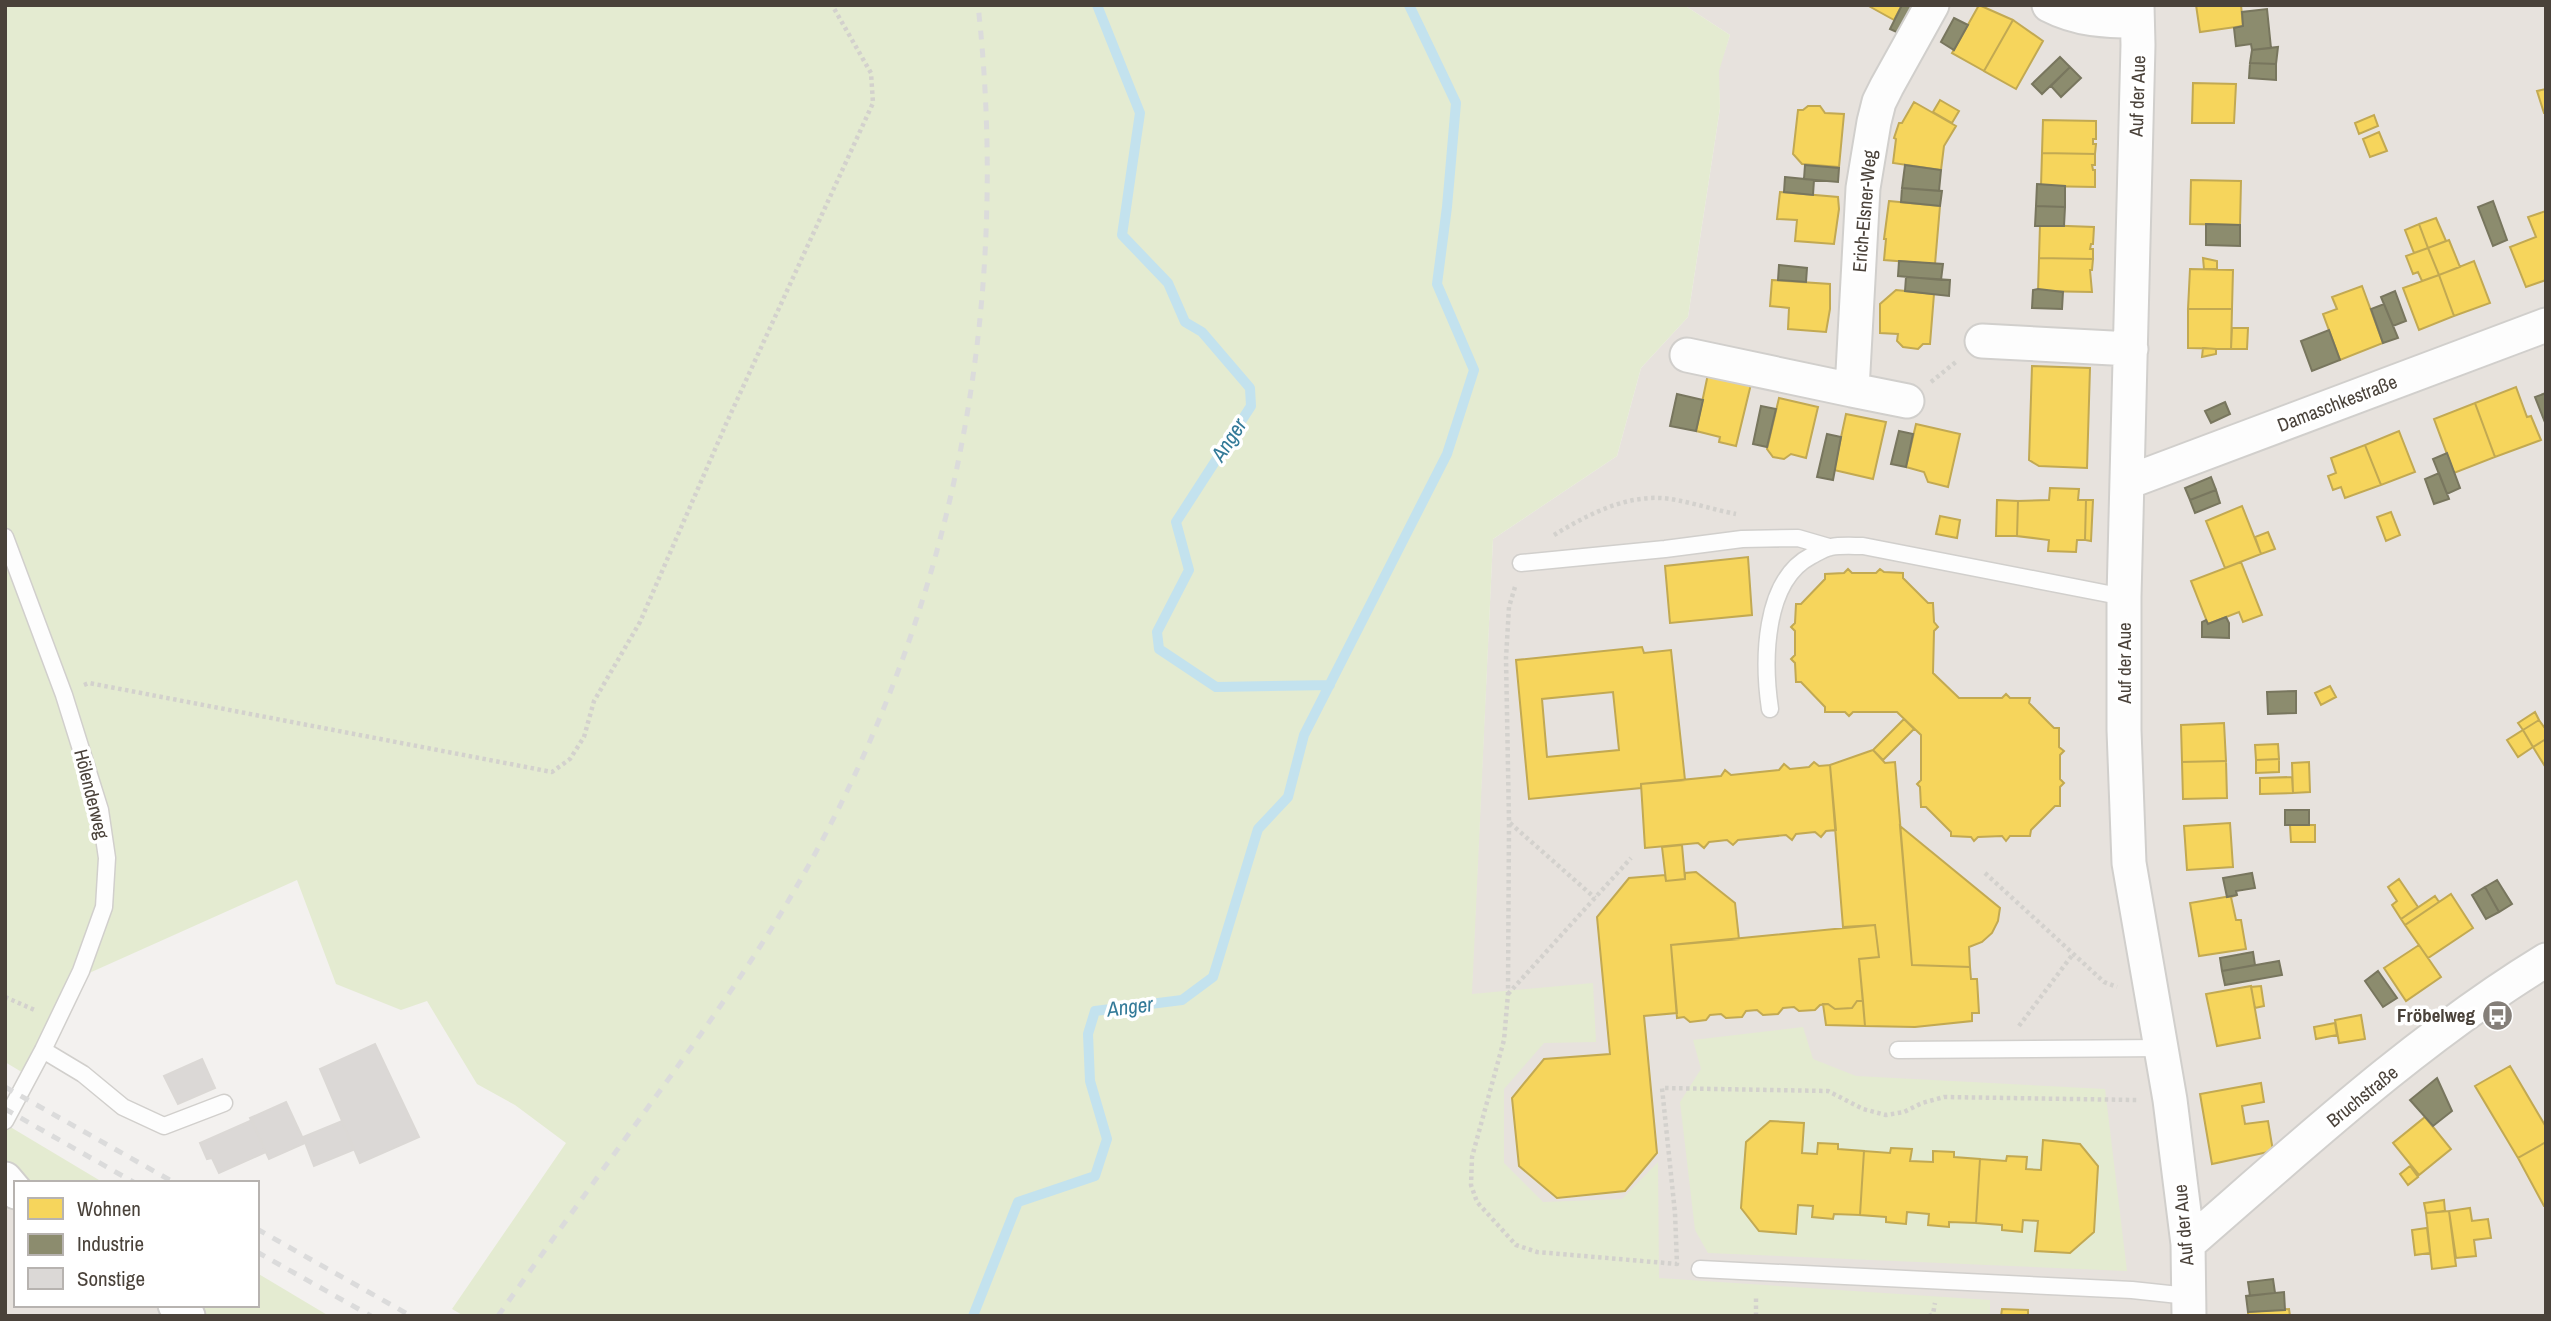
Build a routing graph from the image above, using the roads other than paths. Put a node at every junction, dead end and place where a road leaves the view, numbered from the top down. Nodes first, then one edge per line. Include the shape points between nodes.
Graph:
1 (1932, 5) edge
2 (2049, 5) edge
3 (2137, 13) edge
4 (2546, 325) edge
5 (1982, 341) road end
6 (2131, 349) junction
7 (1687, 355) dead end
8 (1852, 390) junction
9 (1908, 401) road end
10 (2128, 482) junction
11 (5, 537) edge
12 (1829, 547) junction
13 (1521, 563) road end
14 (2124, 597) junction
15 (1770, 709) dead end
16 (2543, 969) edge
17 (2162, 1048) junction
18 (1898, 1050) dead end
19 (43, 1051) junction
20 (225, 1103) dead end
21 (5, 1121) edge
22 (2188, 1244) junction
23 (1700, 1269) dead end
24 (2188, 1306) edge

1 - 8 street, Erich-Elsner-Weg via 1879,102 1874,122 1863,188
2 - 3 street via 2076,17 2099,20
3 - 6 street, Auf der Aue
4 - 10 street, Damaschkestraße
5 - 6 street
6 - 10 street, Auf der Aue
7 - 8 street
8 - 9 street
10 - 14 street, Auf der Aue
11 - 19 lane, Hölenderweg via 64,695 100,810 107,858 104,907 81,971
12 - 13 lane via 1798,538 1742,539
12 - 14 lane via 1863,546
12 - 15 lane via 1802,561 1780,589 1769,625
14 - 17 street, Auf der Aue via 2129,863
16 - 22 street, Bruchstraße via 2445,1029
17 - 18 lane
17 - 22 street, Auf der Aue
19 - 20 lane via 83,1074 123,1107 164,1126
19 - 21 lane, Hölenderweg
22 - 24 street, Auf der Aue
23 - 24 lane via 2132,1290

